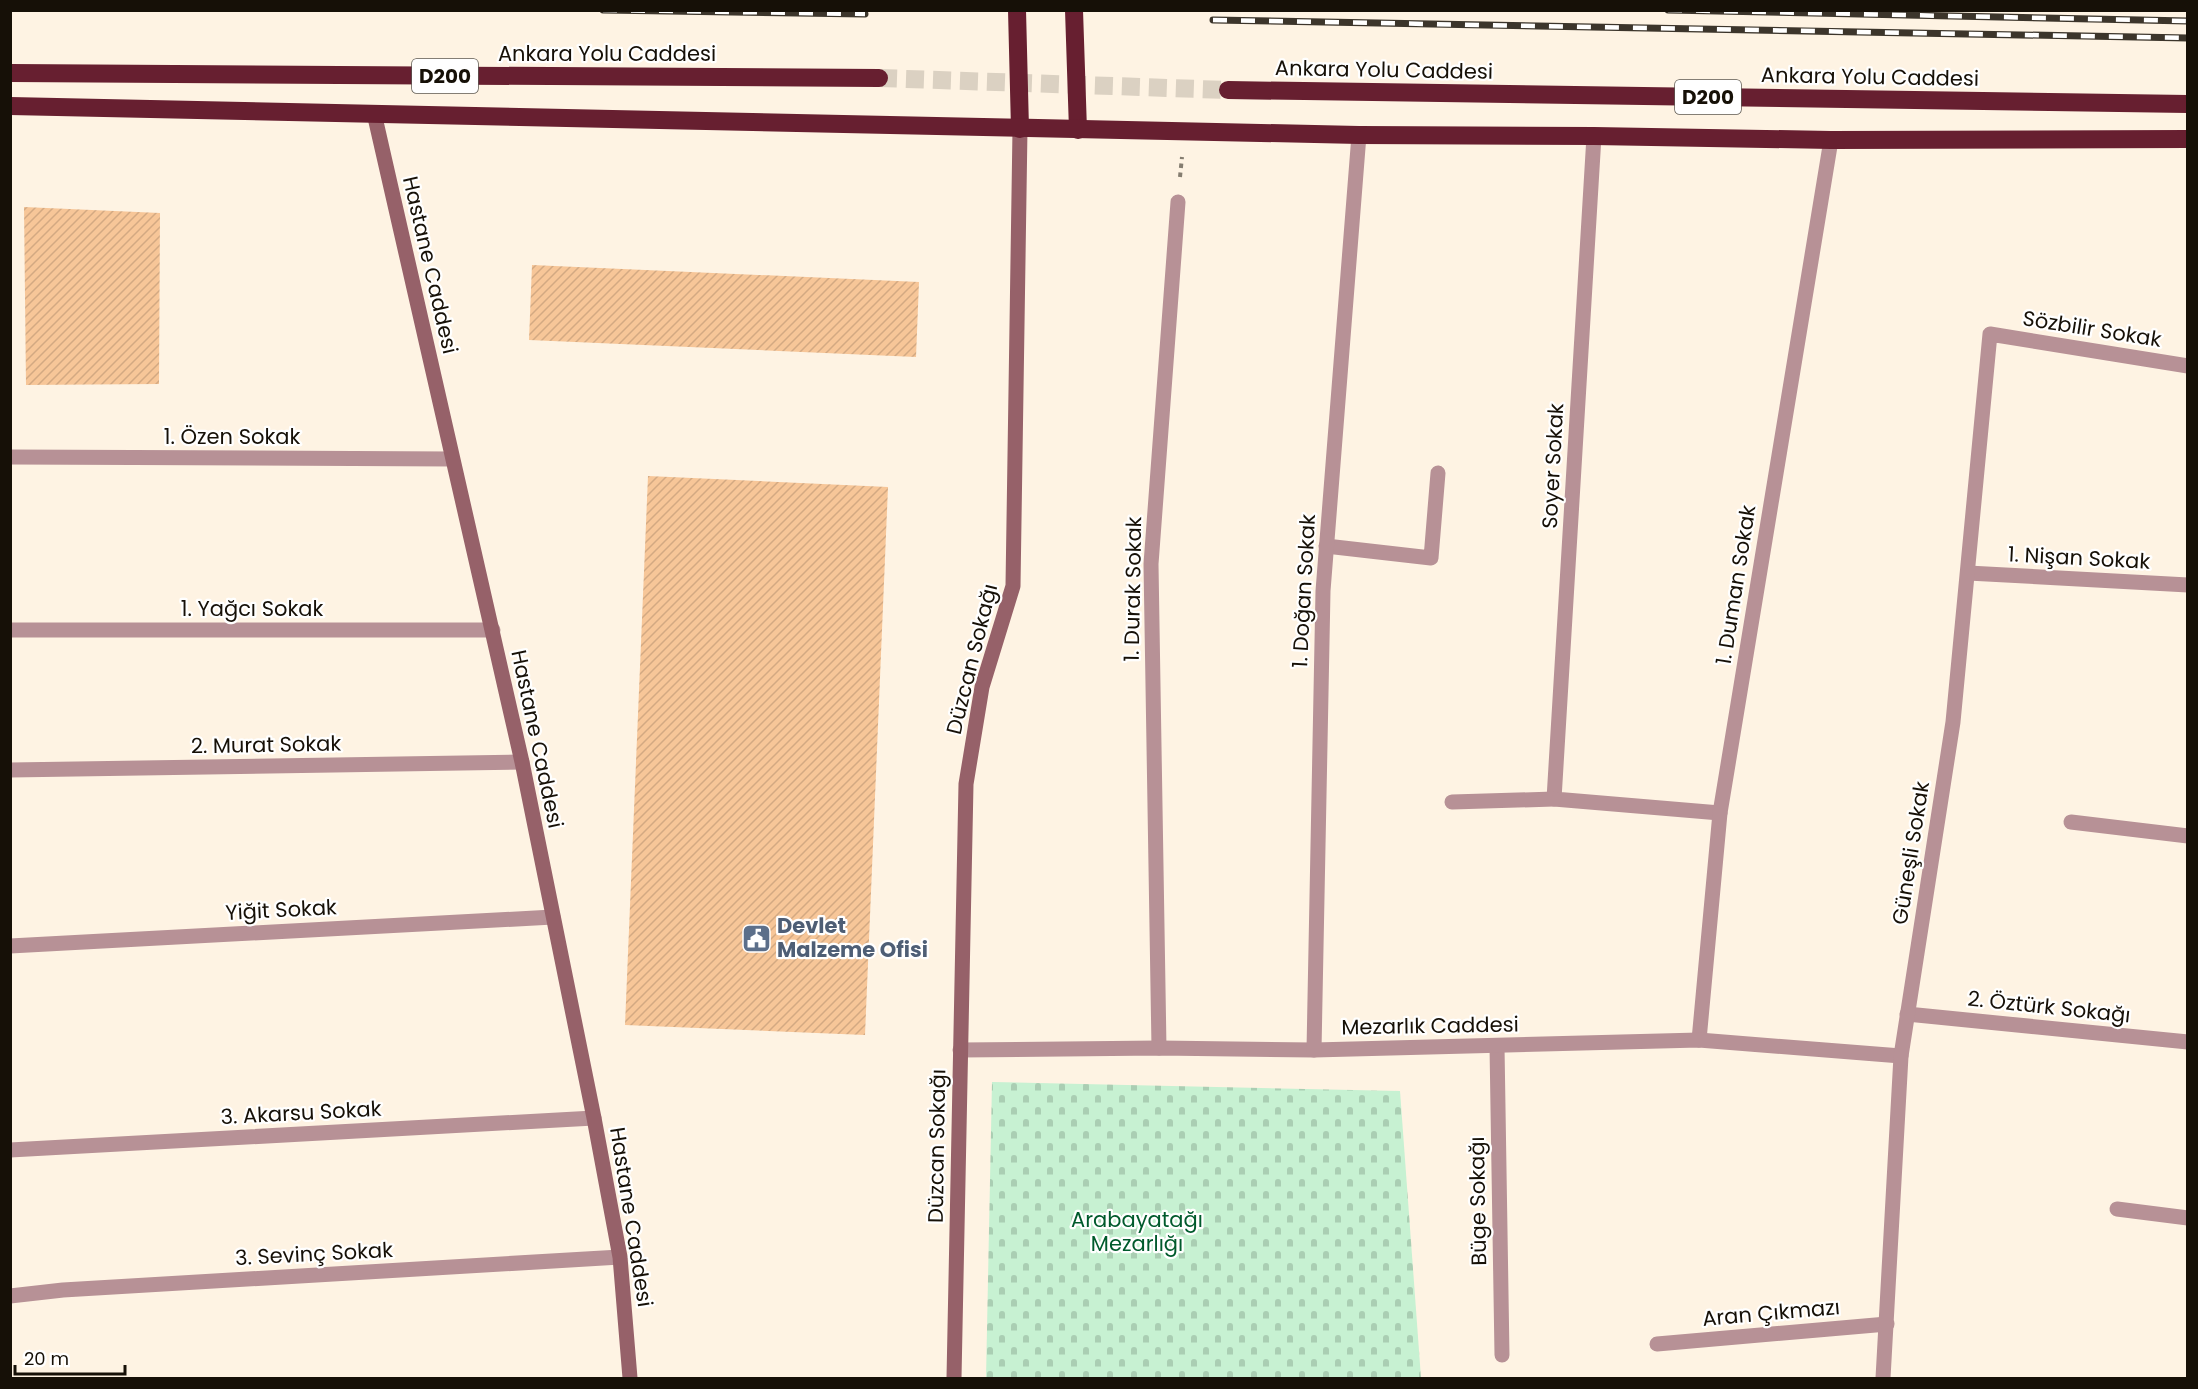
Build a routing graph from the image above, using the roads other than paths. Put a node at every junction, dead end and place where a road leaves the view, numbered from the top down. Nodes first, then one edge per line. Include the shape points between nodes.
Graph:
1 (1017, 10) edge
2 (1074, 10) edge
3 (10, 74) edge
4 (879, 78) tunnel mouth
5 (1228, 90) tunnel mouth
6 (2187, 104) edge
7 (10, 106) edge
8 (374, 113) junction
9 (1020, 129) junction
10 (1078, 130) junction
11 (1359, 135) junction
12 (1594, 136) junction
13 (2187, 139) edge
14 (1831, 140) junction
15 (1178, 202) road end
16 (1990, 334) joint
17 (2187, 366) edge
18 (10, 457) edge
19 (452, 459) junction
20 (1438, 473) dead end
21 (1326, 546) junction
22 (1968, 573) junction
23 (2187, 585) edge
24 (10, 630) edge
25 (493, 630) junction
26 (522, 762) junction
27 (10, 770) edge
28 (1554, 799) junction
29 (1452, 802) dead end
30 (1720, 813) junction
31 (2071, 822) dead end
32 (2187, 836) edge
33 (553, 917) junction
34 (10, 946) edge
35 (1906, 1014) junction
36 (1699, 1040) junction
37 (2187, 1042) edge
38 (1497, 1046) junction
39 (1160, 1048) junction
40 (960, 1050) junction
41 (1314, 1050) junction
42 (1901, 1056) junction
43 (594, 1118) junction
44 (10, 1150) edge
45 (2117, 1209) dead end
46 (2187, 1218) edge
47 (620, 1257) junction
48 (10, 1296) edge
49 (1887, 1324) junction
50 (1657, 1344) dead end
51 (1502, 1355) dead end
52 (630, 1378) edge
53 (954, 1378) edge
54 (1883, 1378) edge

1 - 9 highway
2 - 10 highway
3 - 4 highway, Ankara Yolu Caddesi / D200
5 - 6 highway, Ankara Yolu Caddesi / D200
7 - 8 highway
8 - 9 highway
8 - 19 main road, Hastane Caddesi
9 - 10 highway
9 - 40 main road, Düzcan Sokağı via 1013,586 982,687 966,784
10 - 11 highway
11 - 12 highway
11 - 21 street, 1. Doğan Sokak
12 - 14 highway
12 - 28 street, Soyer Sokak
13 - 14 highway
14 - 30 street, 1. Duman Sokak
15 - 39 street, 1. Durak Sokak via 1151,564
16 - 17 street, Sözbilir Sokak
16 - 22 street, Güneşli Sokak
18 - 19 street, 1. Özen Sokak
19 - 25 main road, Hastane Caddesi
20 - 21 street via 1431,558
21 - 41 street, 1. Doğan Sokak
22 - 23 street, 1. Nişan Sokak
22 - 35 street, Güneşli Sokak via 1953,722
24 - 25 street, 1. Yağcı Sokak
25 - 26 main road, Hastane Caddesi
26 - 27 street, 2. Murat Sokak
26 - 33 main road, Hastane Caddesi
28 - 29 street
28 - 30 street
30 - 36 street, 1. Duman Sokak
31 - 32 street
33 - 34 street, Yiğit Sokak
33 - 43 main road, Hastane Caddesi
35 - 37 street, 2. Öztürk Sokağı
35 - 42 street, Güneşli Sokak
36 - 38 street, Mezarlık Caddesi
36 - 42 street, Mezarlık Caddesi
38 - 41 street, Mezarlık Caddesi
38 - 51 street, Büge Sokağı
39 - 40 street, Mezarlık Caddesi
39 - 41 street, Mezarlık Caddesi
40 - 53 main road, Düzcan Sokağı
42 - 49 street, Güneşli Sokak
43 - 44 street, 3. Akarsu Sokak
43 - 47 main road, Hastane Caddesi
45 - 46 street
47 - 48 street, 3. Sevinç Sokak
47 - 52 main road, Hastane Caddesi
49 - 50 street, Aran Çıkmazı
49 - 54 street, Güneşli Sokak

